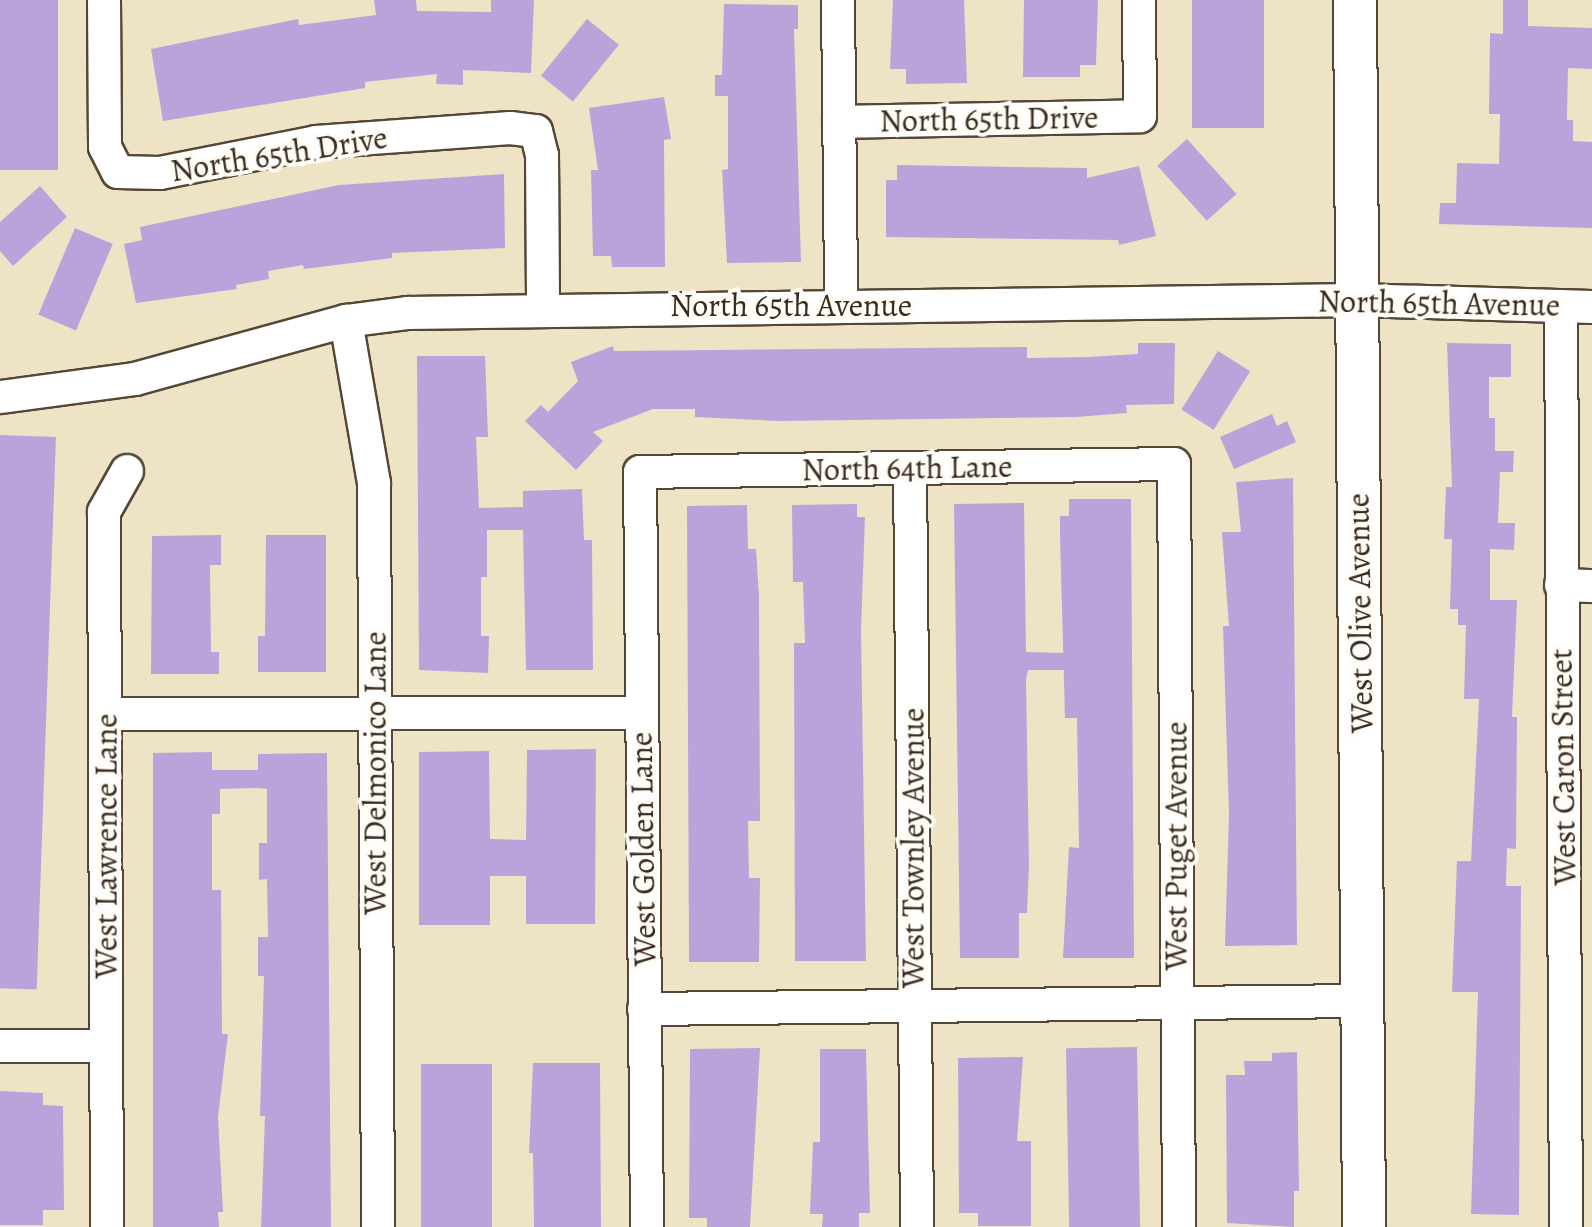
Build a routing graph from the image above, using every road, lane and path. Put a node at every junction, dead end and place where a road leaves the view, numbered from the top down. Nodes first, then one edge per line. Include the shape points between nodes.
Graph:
1 (104, 0) edge
2 (838, 0) edge
3 (1139, 0) edge
4 (1355, 0) edge
5 (839, 122) junction
6 (1357, 300) junction
7 (841, 305) junction
8 (543, 307) junction
9 (1577, 307) edge
10 (346, 321) junction
11 (0, 397) edge
12 (1174, 464) joint
13 (910, 468) junction
14 (127, 471) dead end
15 (640, 472) joint
16 (1577, 585) edge
17 (374, 713) junction
18 (642, 713) junction
19 (106, 714) junction
20 (1578, 857) edge
21 (1362, 1001) junction
22 (1177, 1003) junction
23 (915, 1006) junction
24 (644, 1009) junction
25 (0, 1046) edge
26 (105, 1046) junction
27 (107, 1227) edge
28 (378, 1227) edge
29 (647, 1227) edge
30 (917, 1227) edge
31 (1179, 1227) edge
32 (1364, 1227) edge
33 (1566, 1227) edge

1 - 8 street, North 65th Drive via 105,147 118,172 160,173 316,142 510,128 536,131 542,155
2 - 5 street
3 - 5 street, North 65th Drive via 1140,116
4 - 6 main road, West Olive Avenue
5 - 7 street
6 - 7 street, North 65th Avenue
6 - 9 street, North 65th Avenue
6 - 21 main road, West Olive Avenue
7 - 8 street, North 65th Avenue
8 - 10 street, North 65th Avenue
9 - 16 street, West Caron Street
10 - 11 street, North 65th Avenue via 135,379
10 - 17 street, West Delmonico Lane via 374,483
12 - 13 street, North 64th Lane
12 - 22 street, West Puget Avenue
13 - 15 street, North 64th Lane
13 - 23 street, West Townley Avenue
14 - 19 street, West Lawrence Lane via 104,512
15 - 18 street, West Golden Lane
16 - 20 street, West Caron Street
17 - 18 street
17 - 19 street
17 - 28 street, West Delmonico Lane
18 - 24 street, West Golden Lane
19 - 26 street, West Lawrence Lane
20 - 33 street, West Caron Street
21 - 22 street
21 - 32 main road, West Olive Avenue
22 - 23 street
22 - 31 street, West Puget Avenue
23 - 24 street
23 - 30 street, West Townley Avenue
24 - 29 street, West Golden Lane
25 - 26 street
26 - 27 street, West Lawrence Lane

